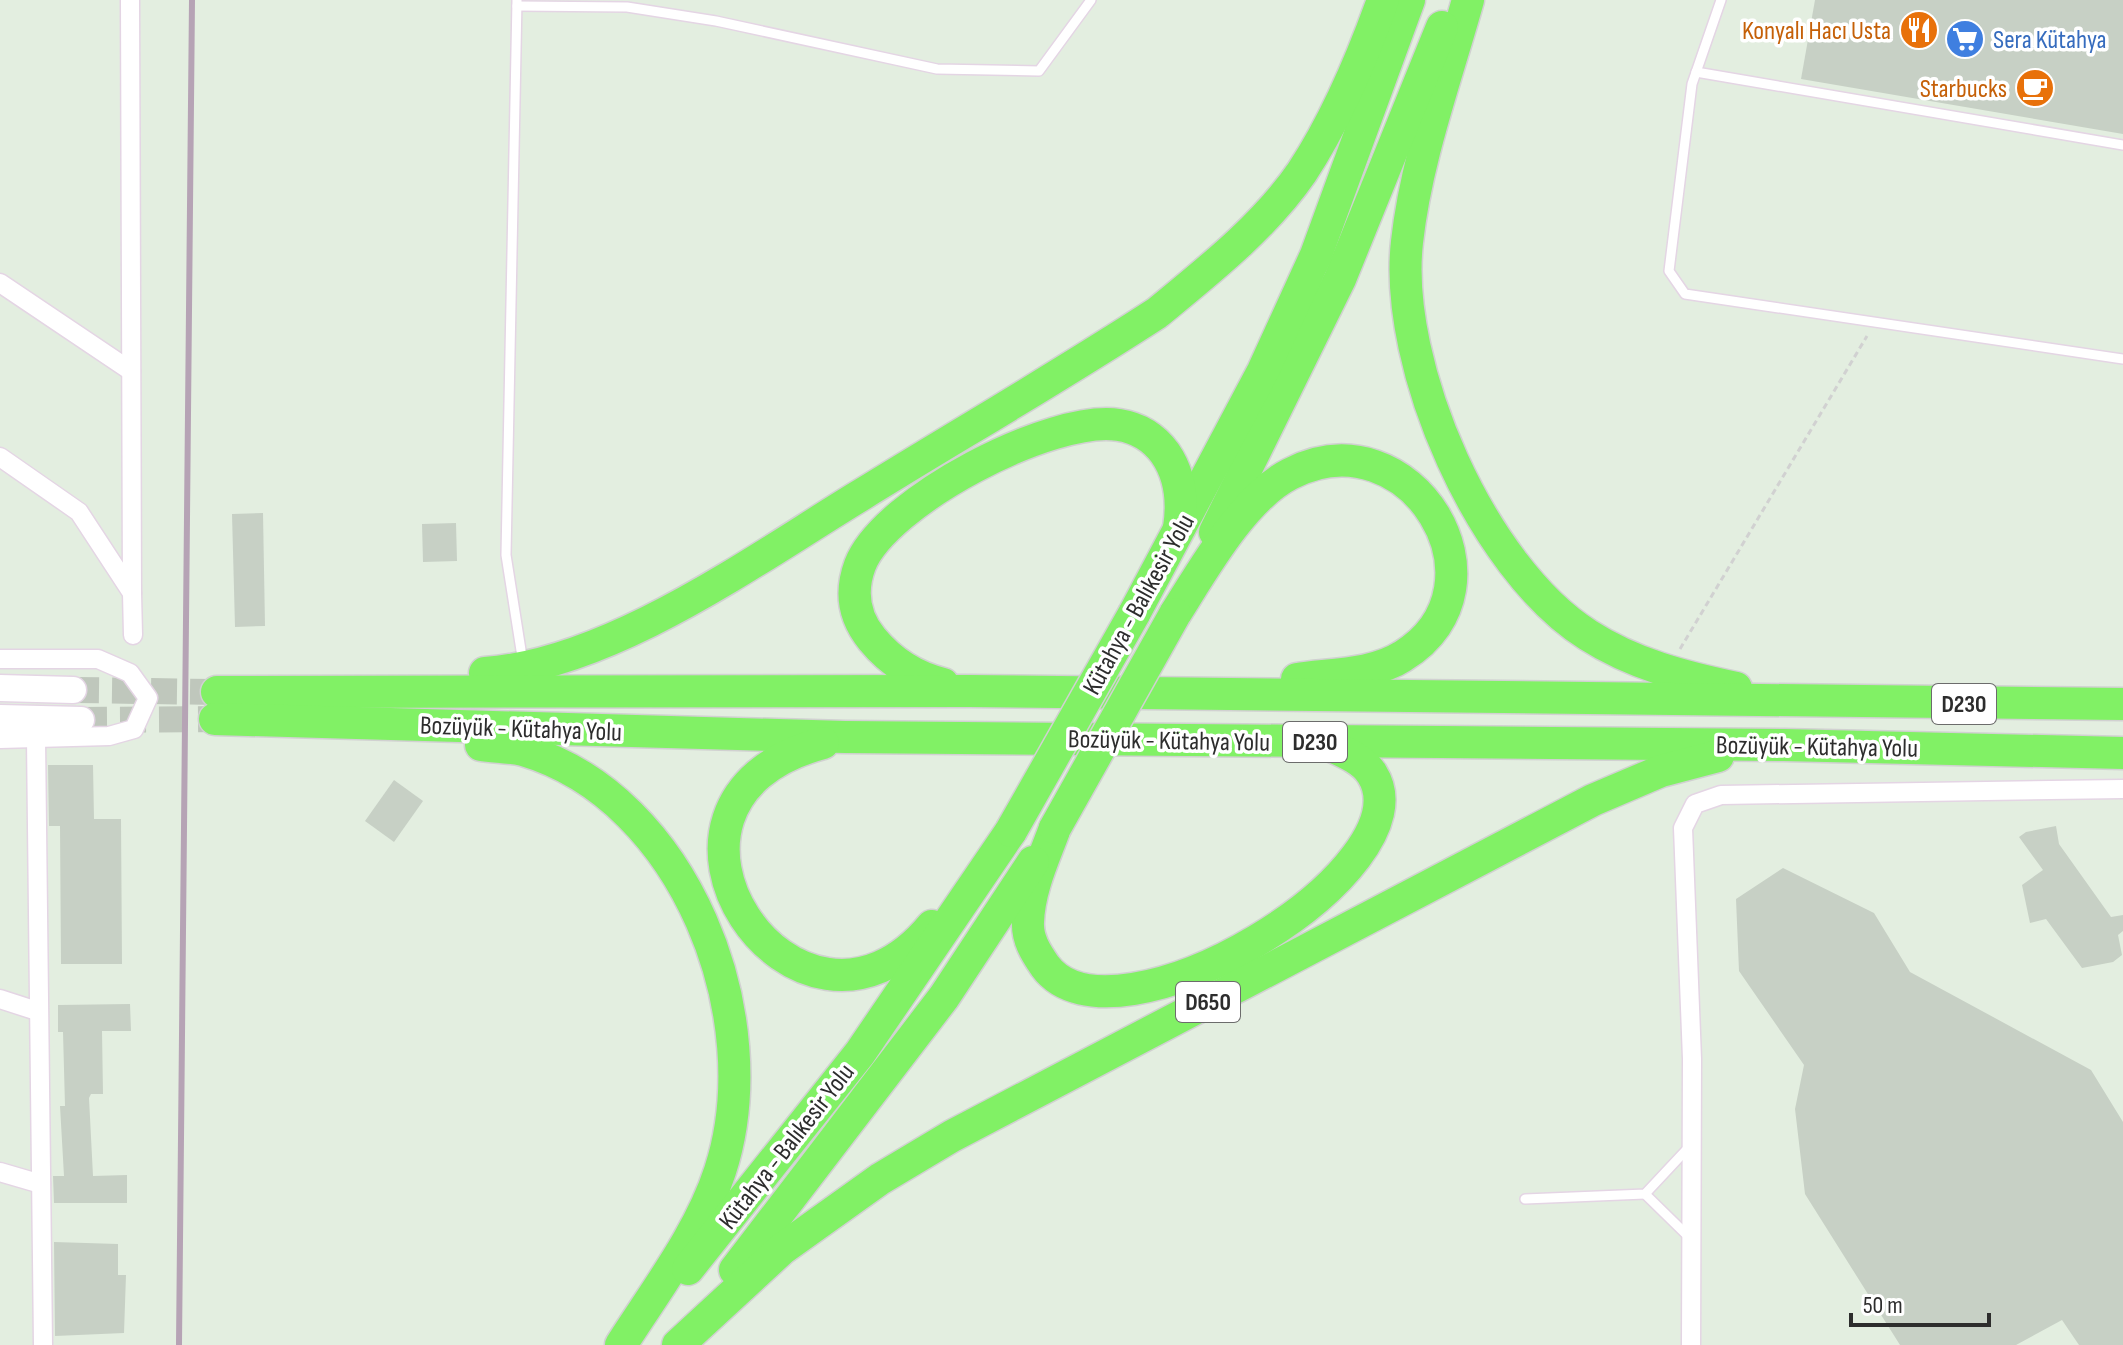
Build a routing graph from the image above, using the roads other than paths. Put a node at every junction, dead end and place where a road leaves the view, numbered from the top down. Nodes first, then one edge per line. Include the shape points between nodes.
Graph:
1 (130, 0) edge
2 (1091, 0) edge
3 (1383, 0) edge
4 (1409, 0) edge
5 (1452, 0) edge
6 (1468, 0) edge
7 (1721, 0) edge
8 (517, 3) edge
9 (1696, 72) junction
10 (2123, 145) edge
11 (0, 283) edge
12 (2123, 359) edge
13 (131, 371) junction
14 (0, 457) edge
15 (1177, 536) junction
16 (132, 593) junction
17 (1175, 614) junction
18 (133, 635) dead end
19 (0, 659) edge
20 (524, 671) junction
21 (0, 688) edge
22 (73, 690) tunnel mouth
23 (969, 691) junction
24 (1209, 693) junction
25 (1806, 703) junction
26 (2123, 704) edge
27 (216, 705) junction
28 (0, 718) edge
29 (81, 720) tunnel mouth
30 (845, 737) junction
31 (0, 739) edge
32 (36, 739) junction
33 (1323, 742) junction
34 (1784, 745) junction
35 (2123, 753) edge
36 (2123, 789) edge
37 (1055, 828) junction
38 (1011, 831) junction
39 (0, 999) edge
40 (37, 1011) junction
41 (1692, 1145) junction
42 (0, 1172) edge
43 (41, 1184) junction
44 (1645, 1194) junction
45 (1525, 1199) dead end
46 (1692, 1240) junction
47 (43, 1345) edge
48 (624, 1345) edge
49 (677, 1345) edge
50 (1691, 1345) edge

1 - 13 street
2 - 8 lane via 1039,71 937,69 627,7
3 - 20 highway via 1331,125 1300,174 1211,268 1157,313 711,587 606,641
4 - 15 highway, Kütahya - Balıkesir Yolu / D230 via 1316,255
5 - 17 highway, Kütahya - Balıkesir Yolu via 1340,279
6 - 25 highway, D230 via 1407,243 1406,303 1417,367 1443,438 1506,555 1543,599 1587,635 1661,670
7 - 9 lane
8 - 20 lane via 506,555
9 - 10 lane
9 - 12 lane via 1669,271 1685,294
11 - 13 street
13 - 16 street
14 - 16 street via 79,512
15 - 23 highway via 1183,506 1171,462 1142,432 1119,425 1055,432 924,499 886,528 861,564 853,598 863,627 883,652 927,680
15 - 38 highway, Kütahya - Balıkesir Yolu / D230, bridge
16 - 18 street
17 - 24 highway via 1252,506 1289,474 1311,466 1339,460 1376,465 1404,479 1431,506 1446,536 1452,571 1447,601 1428,635 1404,656 1382,666
17 - 37 highway, Kütahya - Balıkesir Yolu, bridge
19 - 32 street via 98,659 130,673 148,698 134,729 109,736
20 - 27 highway
21 - 22 main road
23 - 24 highway, Bozüyük - Kütahya Yolu / D230
23 - 27 highway, Bozüyük - Kütahya Yolu
24 - 25 highway, Bozüyük - Kütahya Yolu / D230
25 - 26 highway, Bozüyük - Kütahya Yolu / D230
27 - 30 highway, Bozüyük - Kütahya Yolu
27 - 48 highway via 520,749 587,781 646,834 671,865 692,899 720,966 734,1049 731,1106 720,1170 705,1207
28 - 29 main road
30 - 33 highway, Bozüyük - Kütahya Yolu / D230
30 - 38 highway, D230 via 799,750 772,765 751,782 725,832 723,863 744,920 790,962 818,972 847,973 901,956 924,936
31 - 32 street
32 - 40 street
33 - 34 highway, Bozüyük - Kütahya Yolu / D230
33 - 37 highway via 1352,756 1372,774 1378,796 1375,827 1356,859 1335,885 1293,916 1165,983 1104,994 1074,988 1051,974 1034,950 1028,924 1032,893
34 - 35 highway, Bozüyük - Kütahya Yolu / D230
34 - 49 highway, D650 via 1661,771 1593,800 952,1136 880,1179 782,1249
36 - 41 street via 1721,795 1695,804 1683,828
37 - 49 highway, Kütahya - Balıkesir Yolu via 944,997
38 - 48 highway, Kütahya - Balıkesir Yolu via 860,1053
39 - 40 street
40 - 43 street
41 - 44 lane
41 - 46 street
42 - 43 street
43 - 47 street
44 - 45 lane
44 - 46 lane
46 - 50 street

